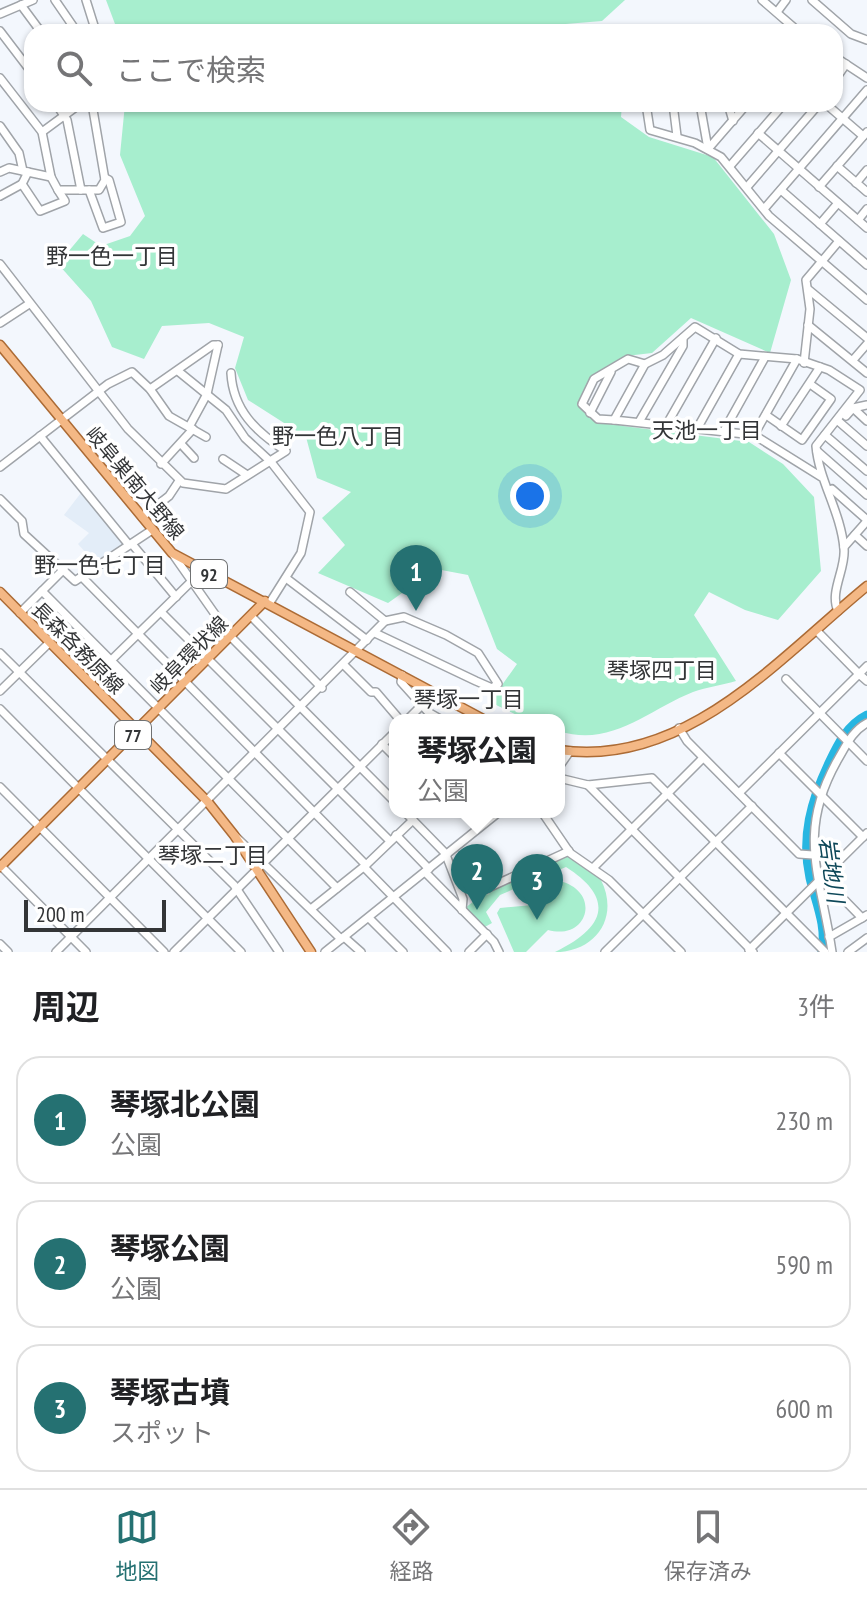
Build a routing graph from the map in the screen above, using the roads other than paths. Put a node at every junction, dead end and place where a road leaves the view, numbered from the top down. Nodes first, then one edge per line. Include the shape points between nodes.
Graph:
1 (55, 0) edge
2 (86, 0) edge
3 (762, 0) edge
4 (786, 0) edge
5 (812, 0) edge
6 (25, 2) edge
7 (777, 12) junction
8 (0, 14) edge
9 (37, 24) edge
10 (72, 24) edge
11 (94, 24) edge
12 (790, 24) edge
13 (840, 24) edge
14 (843, 27) edge
15 (0, 31) edge
16 (867, 40) edge
17 (24, 62) edge
18 (843, 62) edge
19 (846, 64) junction
20 (843, 68) edge
21 (0, 78) edge
22 (867, 78) edge
23 (867, 90) edge
24 (24, 109) edge
25 (26, 112) edge
26 (62, 112) edge
27 (68, 112) edge
28 (93, 112) edge
29 (647, 112) edge
30 (674, 112) edge
31 (701, 112) edge
32 (730, 112) edge
33 (740, 112) edge
34 (775, 112) edge
35 (812, 112) edge
36 (835, 112) edge
37 (64, 115) junction
38 (842, 118) junction
39 (733, 121) junction
40 (0, 126) edge
41 (42, 132) junction
42 (758, 133) junction
43 (865, 134) edge
44 (677, 136) junction
45 (708, 149) junction
46 (778, 151) junction
47 (730, 166) junction
48 (837, 166) junction
49 (2, 168) edge
50 (799, 169) junction
51 (867, 170) edge
52 (25, 172) junction
53 (51, 177) junction
54 (105, 178) junction
55 (856, 183) junction
56 (22, 184) junction
57 (747, 187) junction
58 (819, 187) junction
59 (58, 190) junction
60 (85, 190) junction
61 (781, 190) junction
62 (867, 192) edge
63 (0, 196) edge
64 (838, 203) junction
65 (764, 209) junction
66 (867, 209) edge
67 (858, 220) junction
68 (820, 224) junction
69 (867, 228) edge
70 (839, 241) junction
71 (867, 249) edge
72 (859, 258) junction
73 (823, 261) junction
74 (0, 264) edge
75 (867, 265) edge
76 (809, 290) junction
77 (867, 300) edge
78 (29, 304) junction
79 (0, 323) edge
80 (808, 325) junction
81 (683, 338) junction
82 (716, 338) junction
83 (867, 341) edge
84 (0, 345) edge
85 (739, 354) junction
86 (764, 359) junction
87 (853, 360) junction
88 (801, 361) junction
89 (645, 364) junction
90 (820, 367) junction
91 (178, 371) junction
92 (611, 372) junction
93 (231, 373) dead end
94 (867, 373) edge
95 (810, 384) junction
96 (150, 389) junction
97 (98, 392) junction
98 (207, 394) junction
99 (236, 403) junction
100 (867, 405) edge
101 (853, 408) junction
102 (227, 411) junction
103 (590, 413) junction
104 (766, 415) junction
105 (61, 419) junction
106 (614, 420) junction
107 (839, 421) junction
108 (867, 421) edge
109 (639, 422) junction
110 (667, 424) junction
111 (781, 426) junction
112 (698, 427) junction
113 (191, 428) junction
114 (725, 429) junction
115 (754, 435) junction
116 (825, 435) junction
117 (40, 436) junction
118 (206, 437) dead end
119 (182, 445) junction
120 (867, 446) edge
121 (817, 451) junction
122 (194, 458) dead end
123 (223, 459) dead end
124 (271, 462) junction
125 (161, 464) junction
126 (0, 467) edge
127 (867, 471) edge
128 (247, 475) junction
129 (823, 478) junction
130 (179, 481) junction
131 (829, 491) junction
132 (867, 495) edge
133 (0, 499) edge
134 (142, 517) junction
135 (867, 521) edge
136 (152, 530) junction
137 (855, 535) junction
138 (131, 544) junction
139 (867, 546) edge
140 (844, 547) junction
141 (172, 553) junction
142 (64, 569) junction
143 (203, 570) junction
144 (82, 577) junction
145 (286, 578) junction
146 (192, 582) junction
147 (863, 588) edge
148 (42, 591) junction
149 (350, 592) dead end
150 (1, 594) edge
151 (176, 597) junction
152 (867, 599) edge
153 (267, 603) junction
154 (838, 611) junction
155 (161, 612) junction
156 (20, 613) junction
157 (251, 616) junction
158 (385, 621) junction
159 (816, 630) junction
160 (375, 633) junction
161 (137, 634) junction
162 (231, 637) junction
163 (367, 640) junction
164 (50, 642) junction
165 (359, 651) junction
166 (0, 653) edge
167 (208, 659) junction
168 (111, 660) junction
169 (345, 666) junction
170 (867, 666) edge
171 (20, 670) junction
172 (859, 674) junction
173 (402, 675) junction
174 (786, 679) dead end
175 (867, 681) edge
176 (89, 682) junction
177 (186, 682) junction
178 (322, 688) junction
179 (0, 691) edge
180 (421, 706) junction
181 (160, 708) junction
182 (302, 708) junction
183 (0, 709) edge
184 (819, 713) junction
185 (395, 714) edge
186 (413, 714) edge
187 (433, 714) edge
188 (474, 714) edge
189 (867, 723) edge
190 (679, 728) junction
191 (280, 730) junction
192 (137, 731) junction
193 (389, 738) edge
194 (845, 739) junction
195 (382, 744) junction
196 (389, 751) edge
197 (565, 751) edge
198 (570, 751) junction
199 (257, 753) junction
200 (779, 753) junction
201 (565, 758) edge
202 (703, 758) junction
203 (109, 760) junction
204 (867, 761) edge
205 (360, 767) junction
206 (565, 779) edge
207 (230, 780) junction
208 (588, 785) junction
209 (0, 787) edge
210 (79, 789) junction
211 (338, 789) junction
212 (818, 792) junction
213 (667, 793) junction
214 (739, 793) junction
215 (389, 796) edge
216 (207, 801) junction
217 (752, 806) junction
218 (314, 812) junction
219 (409, 818) edge
220 (414, 818) edge
221 (489, 818) edge
222 (546, 818) edge
223 (40, 827) junction
224 (632, 829) junction
225 (179, 830) junction
226 (234, 835) junction
227 (865, 835) edge
228 (288, 838) junction
229 (393, 838) junction
230 (716, 842) junction
231 (569, 851) junction
232 (446, 855) junction
233 (809, 855) junction
234 (149, 860) junction
235 (264, 862) junction
236 (1, 863) edge
237 (365, 866) junction
238 (593, 868) junction
239 (256, 869) junction
240 (427, 871) junction
241 (680, 878) junction
242 (817, 883) junction
243 (337, 888) junction
244 (236, 889) junction
245 (486, 889) dead end
246 (111, 898) junction
247 (394, 898) junction
248 (311, 909) junction
249 (462, 910) junction
250 (786, 913) junction
251 (643, 914) junction
252 (864, 916) edge
253 (207, 918) junction
254 (369, 918) junction
255 (487, 934) junction
256 (71, 937) junction
257 (829, 937) junction
258 (343, 938) junction
259 (867, 938) edge
260 (0, 944) edge
261 (823, 950) edge
262 (750, 951) edge
263 (8, 952) edge
264 (56, 952) edge
265 (86, 952) edge
266 (164, 952) edge
267 (174, 952) edge
268 (241, 952) edge
269 (279, 952) edge
270 (311, 952) edge
271 (325, 952) edge
272 (361, 952) edge
273 (403, 952) edge
274 (447, 952) edge
275 (469, 952) edge
276 (499, 952) edge
277 (605, 952) edge
278 (681, 952) edge
279 (832, 952) edge
280 (848, 952) edge

1 - 10 street
2 - 11 street
3 - 7 street
4 - 7 street
5 - 13 street
6 - 8 street
6 - 9 street
7 - 12 street
14 - 16 street
15 - 17 street
18 - 19 street
19 - 20 street
19 - 22 street
21 - 24 street
23 - 38 street
25 - 41 street
26 - 37 street
27 - 37 street
28 - 54 street
29 - 44 street via 650,130
30 - 44 street
31 - 45 street
32 - 39 street
33 - 39 street
34 - 42 street
35 - 46 street
36 - 38 street
37 - 41 street
37 - 60 street
38 - 43 street
38 - 50 street
39 - 45 street
40 - 52 street
41 - 53 street
42 - 46 street
42 - 47 street
43 - 48 street
44 - 45 street
45 - 47 street
46 - 50 street
46 - 57 street
47 - 57 street
48 - 55 street
48 - 58 street
49 - 52 street
50 - 58 street
50 - 61 street
51 - 55 street
52 - 53 street
52 - 56 street
53 - 59 street
54 - 60 street via 99,190
54 - 60 street via 121,222 103,228
55 - 62 street
56 - 59 street via 40,211 65,201
56 - 63 street
57 - 65 street
58 - 64 street
59 - 60 street
61 - 65 street
61 - 68 street
64 - 67 street
64 - 68 street
65 - 73 street
66 - 67 street
67 - 69 street
68 - 70 street
70 - 72 street
70 - 73 street
71 - 72 street
72 - 75 street
73 - 76 street via 806,280
73 - 77 street
74 - 78 street
76 - 80 street
76 - 83 street
78 - 79 street
78 - 97 street
80 - 87 street
80 - 88 street
81 - 82 street via 695,327
81 - 89 street
81 - 109 street
82 - 85 street
82 - 110 street
83 - 87 street
84 - 105 main road, 岐阜巣南大野線 / 92
85 - 86 street
85 - 112 street
86 - 88 street
86 - 114 street
87 - 94 street
88 - 90 street
88 - 104 street
89 - 92 street via 628,359
89 - 106 street
90 - 95 street
90 - 107 street via 860,390
91 - 96 street
91 - 98 street
91 - 98 street via 218,345
92 - 103 street
92 - 103 street via 594,379 582,402
93 - 99 street
95 - 111 street
95 - 111 street via 831,399 802,440
96 - 97 street via 132,372
96 - 113 street via 169,416
97 - 105 street
97 - 125 street
98 - 102 street
98 - 113 street
99 - 102 street
99 - 124 street via 258,430 286,451
100 - 101 street
101 - 107 street
101 - 108 street
102 - 124 street via 245,438
103 - 106 street
104 - 111 street
104 - 115 street
105 - 117 street
105 - 134 main road, 岐阜巣南大野線 / 92
106 - 109 street
107 - 116 street
107 - 120 street
109 - 110 street
110 - 112 street
112 - 114 street
113 - 118 street
113 - 119 street
114 - 115 street
115 - 129 street
116 - 121 street
116 - 127 street
117 - 126 street
117 - 138 street
119 - 122 street
119 - 125 street
121 - 129 street
121 - 132 street
123 - 128 street
124 - 128 street
124 - 145 street via 310,512 301,553
125 - 130 street
128 - 130 street via 226,489
129 - 131 street
130 - 134 street
131 - 135 street
131 - 140 street
133 - 142 street via 22,521 24,534
134 - 136 main road, 岐阜巣南大野線 / 92
135 - 137 street
136 - 138 street
136 - 141 main road, 岐阜巣南大野線 / 92
137 - 139 street
137 - 140 street
138 - 144 street
138 - 151 street
140 - 154 street via 835,599
141 - 143 main road, 岐阜巣南大野線 / 92
141 - 146 street
142 - 144 street via 75,581
142 - 148 street
143 - 146 street
143 - 153 main road, 岐阜巣南大野線 / 92
144 - 161 street
145 - 153 street
145 - 163 street
146 - 151 street
146 - 162 street
147 - 152 street
147 - 154 main road
148 - 156 street
148 - 168 street
149 - 158 street
150 - 156 main road, 長森各務原線
151 - 155 street
153 - 157 main road, 岐阜環状線 / 77
153 - 165 main road, 岐阜巣南大野線 / 92
154 - 159 main road
155 - 161 street
155 - 167 street
156 - 164 main road, 長森各務原線
157 - 162 main road, 岐阜環状線 / 77
157 - 178 street
158 - 160 street
158 - 160 street via 404,617 446,635 478,653 498,684 492,688
159 - 172 street
159 - 190 main road via 742,693
160 - 163 street
161 - 168 street
161 - 177 street
162 - 167 main road, 岐阜環状線 / 77
162 - 182 street
163 - 165 street
164 - 171 street
164 - 176 main road, 長森各務原線
165 - 169 street
165 - 173 main road, 岐阜巣南大野線 / 92
166 - 171 street
167 - 177 main road, 岐阜環状線 / 77
167 - 191 street
168 - 176 street
168 - 181 street
169 - 178 street
169 - 185 street
170 - 172 street
171 - 179 street
171 - 203 street
172 - 175 street
172 - 184 street
173 - 180 street via 401,682
173 - 188 main road, 岐阜巣南大野線 / 92
174 - 184 street
176 - 192 main road, 長森各務原線
177 - 181 main road, 岐阜環状線 / 77
177 - 199 street
178 - 182 street
180 - 186 street
180 - 187 street
181 - 192 main road, 岐阜環状線 / 77
181 - 207 street
182 - 191 street
182 - 205 street
183 - 210 street
184 - 194 street
184 - 200 street
189 - 194 street
190 - 198 main road via 615,750
190 - 202 street
191 - 199 street
191 - 211 street
192 - 203 main road, 岐阜環状線 / 77
192 - 216 main road, 長森各務原線
193 - 195 street
194 - 204 street
194 - 212 street
195 - 196 street
195 - 205 street
197 - 198 main road
198 - 201 street
199 - 207 street
199 - 218 street
200 - 212 street
200 - 214 street
202 - 213 street
202 - 214 street
203 - 210 main road, 岐阜環状線 / 77
203 - 225 street
205 - 211 street
205 - 215 street
206 - 208 street
207 - 216 street
207 - 228 street
208 - 213 street via 652,778
208 - 224 street
209 - 223 street
210 - 223 main road, 岐阜環状線 / 77
210 - 234 street
211 - 218 street
211 - 229 street
212 - 227 street
212 - 233 street
213 - 224 street
213 - 230 street
214 - 217 street
216 - 225 street
216 - 226 main road, 長森各務原線
217 - 230 street
217 - 233 street
218 - 228 street
218 - 237 street
219 - 229 street
220 - 232 street
221 - 232 street
222 - 231 street
223 - 236 main road, 岐阜環状線 / 77
223 - 246 street
224 - 238 street
224 - 241 street
225 - 234 street
225 - 244 street
226 - 235 street
226 - 239 main road, 長森各務原線
227 - 242 street
228 - 235 street
228 - 243 street
229 - 237 street
229 - 240 street
230 - 241 street
230 - 250 street
231 - 238 street
231 - 245 street
232 - 240 street
232 - 249 street via 463,899
233 - 242 street
234 - 246 street
234 - 253 street
235 - 239 street
235 - 248 street
236 - 256 street
237 - 243 street
237 - 247 street
238 - 251 street
239 - 244 street
239 - 270 main road, 長森各務原線
240 - 247 street
240 - 249 street
241 - 251 street
241 - 262 street
242 - 250 street
242 - 252 street
242 - 257 street
243 - 248 street
244 - 253 street
244 - 269 street
246 - 256 street
246 - 266 street
247 - 254 street
247 - 274 street
248 - 258 street
249 - 255 street
250 - 261 street
250 - 262 street
251 - 277 street
251 - 278 street
252 - 257 street
253 - 267 street
253 - 268 street
254 - 258 street
254 - 273 street
255 - 275 street
255 - 276 street
256 - 264 street
256 - 265 street
257 - 279 street
258 - 271 street
258 - 272 street
259 - 280 street
260 - 263 street

